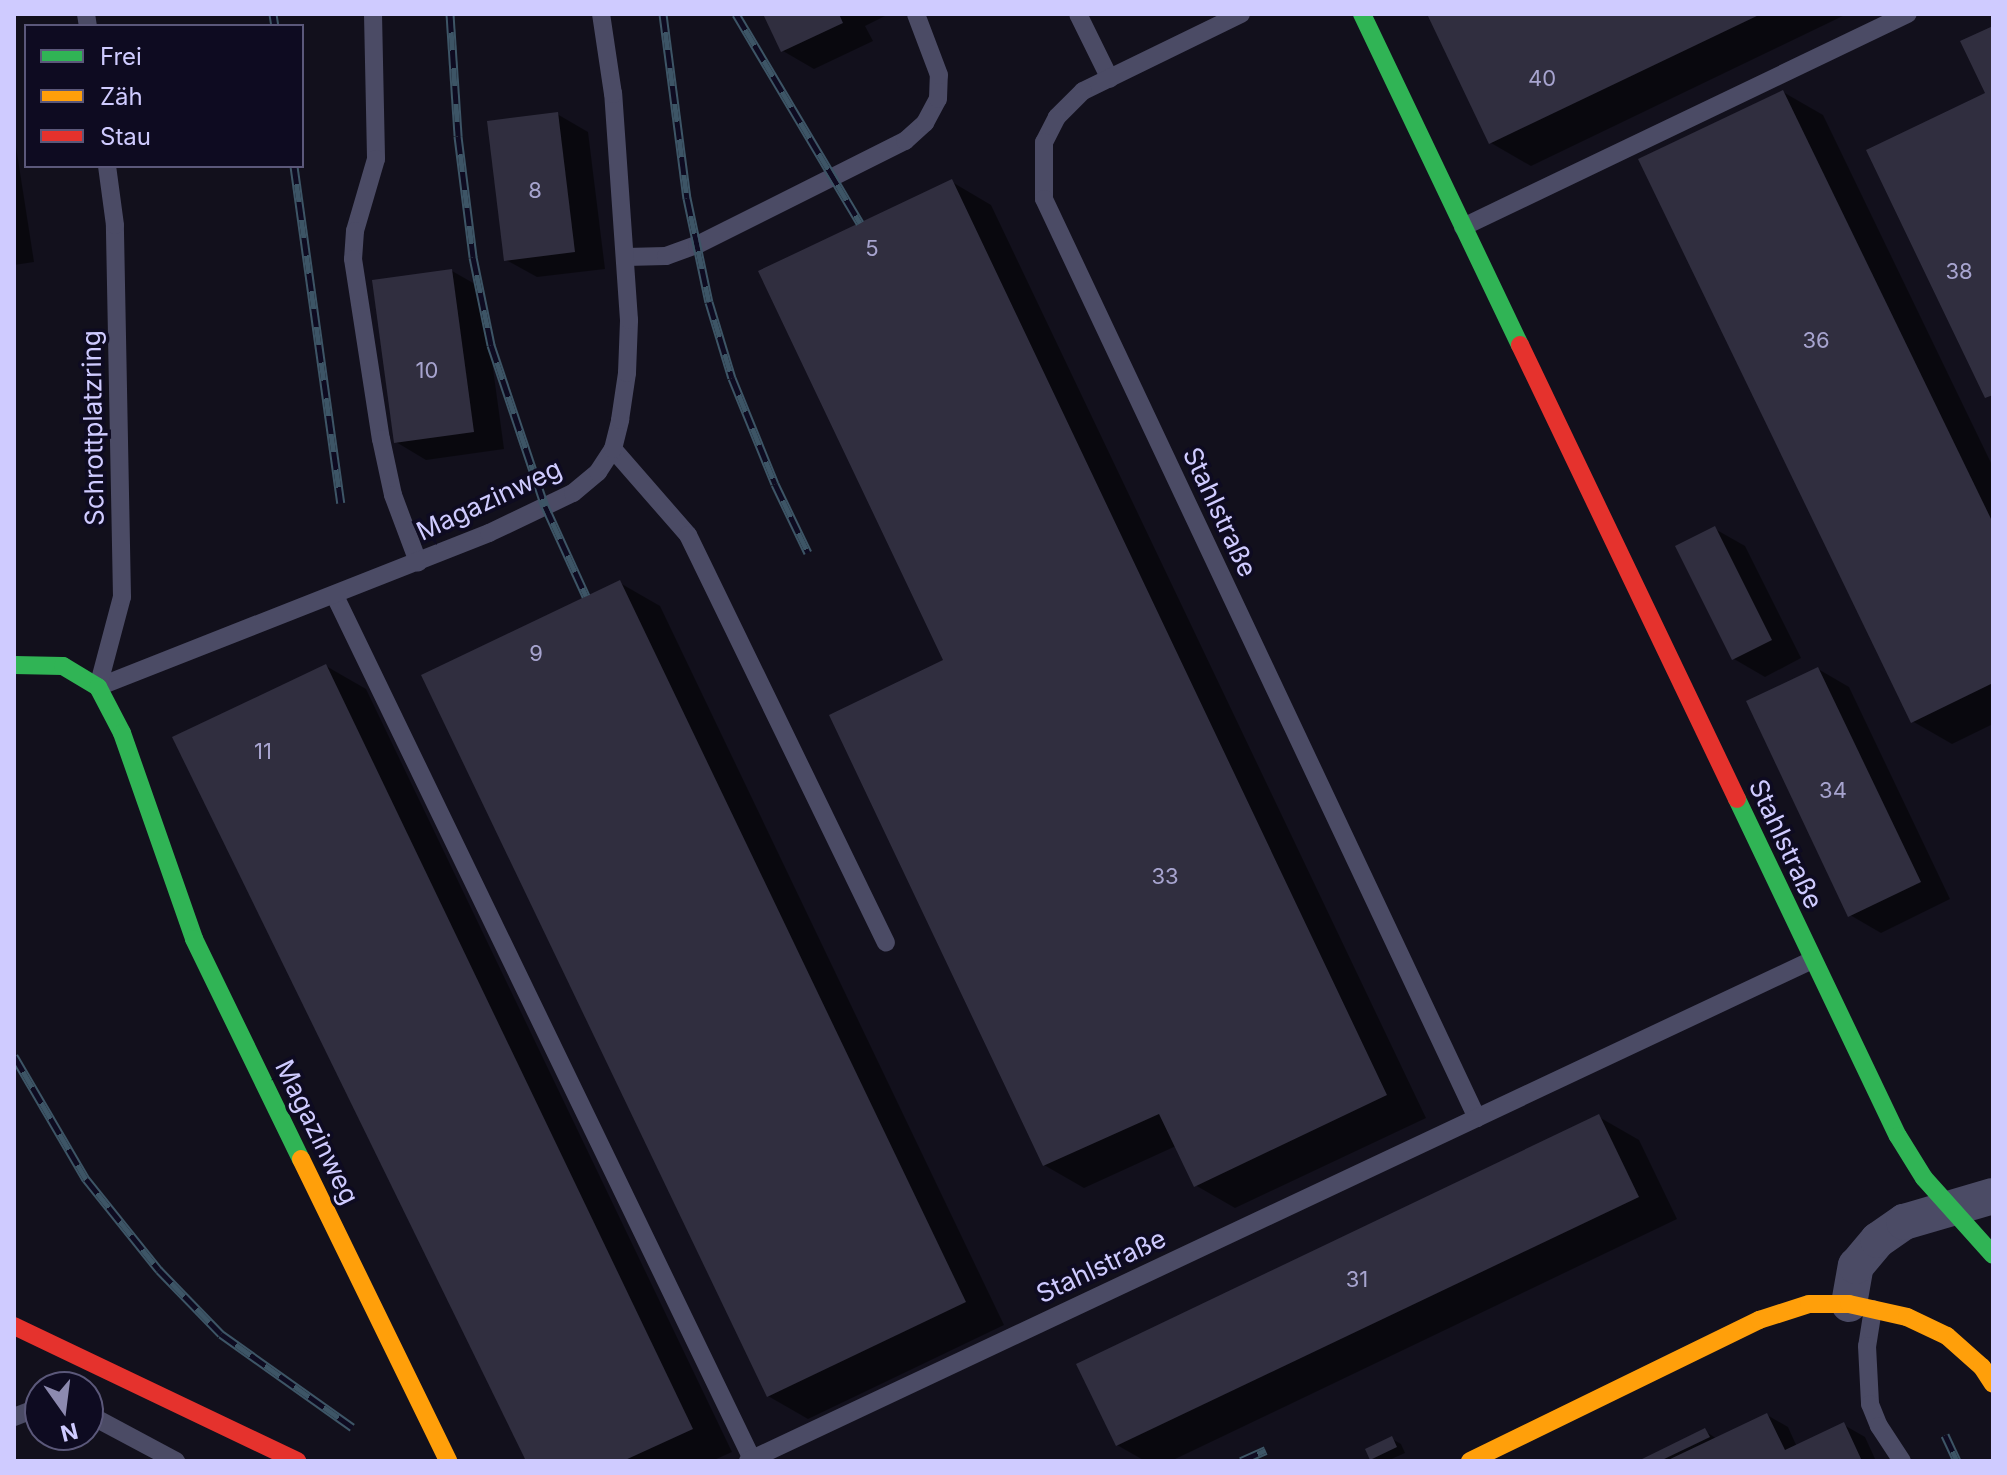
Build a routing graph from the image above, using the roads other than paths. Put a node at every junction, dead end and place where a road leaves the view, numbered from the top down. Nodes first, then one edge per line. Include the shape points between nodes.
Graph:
1 (373, 14) edge
2 (601, 14) edge
3 (916, 14) edge
4 (1078, 14) edge
5 (1241, 14) edge
6 (1362, 14) edge
7 (1908, 14) edge
8 (1110, 79) junction
9 (107, 168) edge
10 (1463, 227) junction
11 (626, 257) junction
12 (613, 449) junction
13 (418, 562) junction
14 (335, 596) junction
15 (14, 665) edge
16 (98, 687) junction
17 (886, 942) dead end
18 (1812, 960) junction
19 (1477, 1118) junction
20 (1993, 1196) edge
21 (1952, 1208) junction
22 (1993, 1255) edge
23 (1861, 1306) junction
24 (14, 1326) edge
25 (1993, 1384) edge
26 (104, 1423) edge
27 (750, 1460) edge
28 (176, 1461) edge
29 (297, 1461) edge
30 (448, 1461) edge
31 (1470, 1461) edge
32 (1902, 1461) edge

1 - 13 lane via 376,159 359,211 353,259 393,495
2 - 11 lane, Magazinweg
3 - 11 lane via 939,75 938,99 925,123 905,141 697,245 666,256
4 - 8 lane
5 - 8 lane, Stahlstraße
6 - 10 street, Stahlstraße
7 - 10 lane
8 - 19 lane, Stahlstraße via 1083,91 1057,117 1044,142 1044,199
9 - 16 lane, Schrottplatzring via 115,225 122,597
10 - 18 street, Stahlstraße
11 - 12 lane, Magazinweg via 627,373
12 - 13 lane, Magazinweg via 598,472 573,493
12 - 17 lane via 688,535
13 - 14 lane, Magazinweg
14 - 16 lane, Magazinweg
14 - 27 lane
15 - 16 street via 63,666
16 - 30 street, Magazinweg via 122,733 194,939
18 - 19 lane, Stahlstraße
18 - 21 street, Stahlstraße via 1898,1136 1924,1178
19 - 27 lane, Stahlstraße
20 - 21 street
21 - 22 street, Stahlstraße
21 - 23 street via 1904,1222 1878,1240 1856,1266
23 - 25 street via 1907,1317 1947,1336
23 - 31 street via 1809,1304 1759,1320
23 - 32 lane via 1870,1404
24 - 29 street
26 - 28 lane

